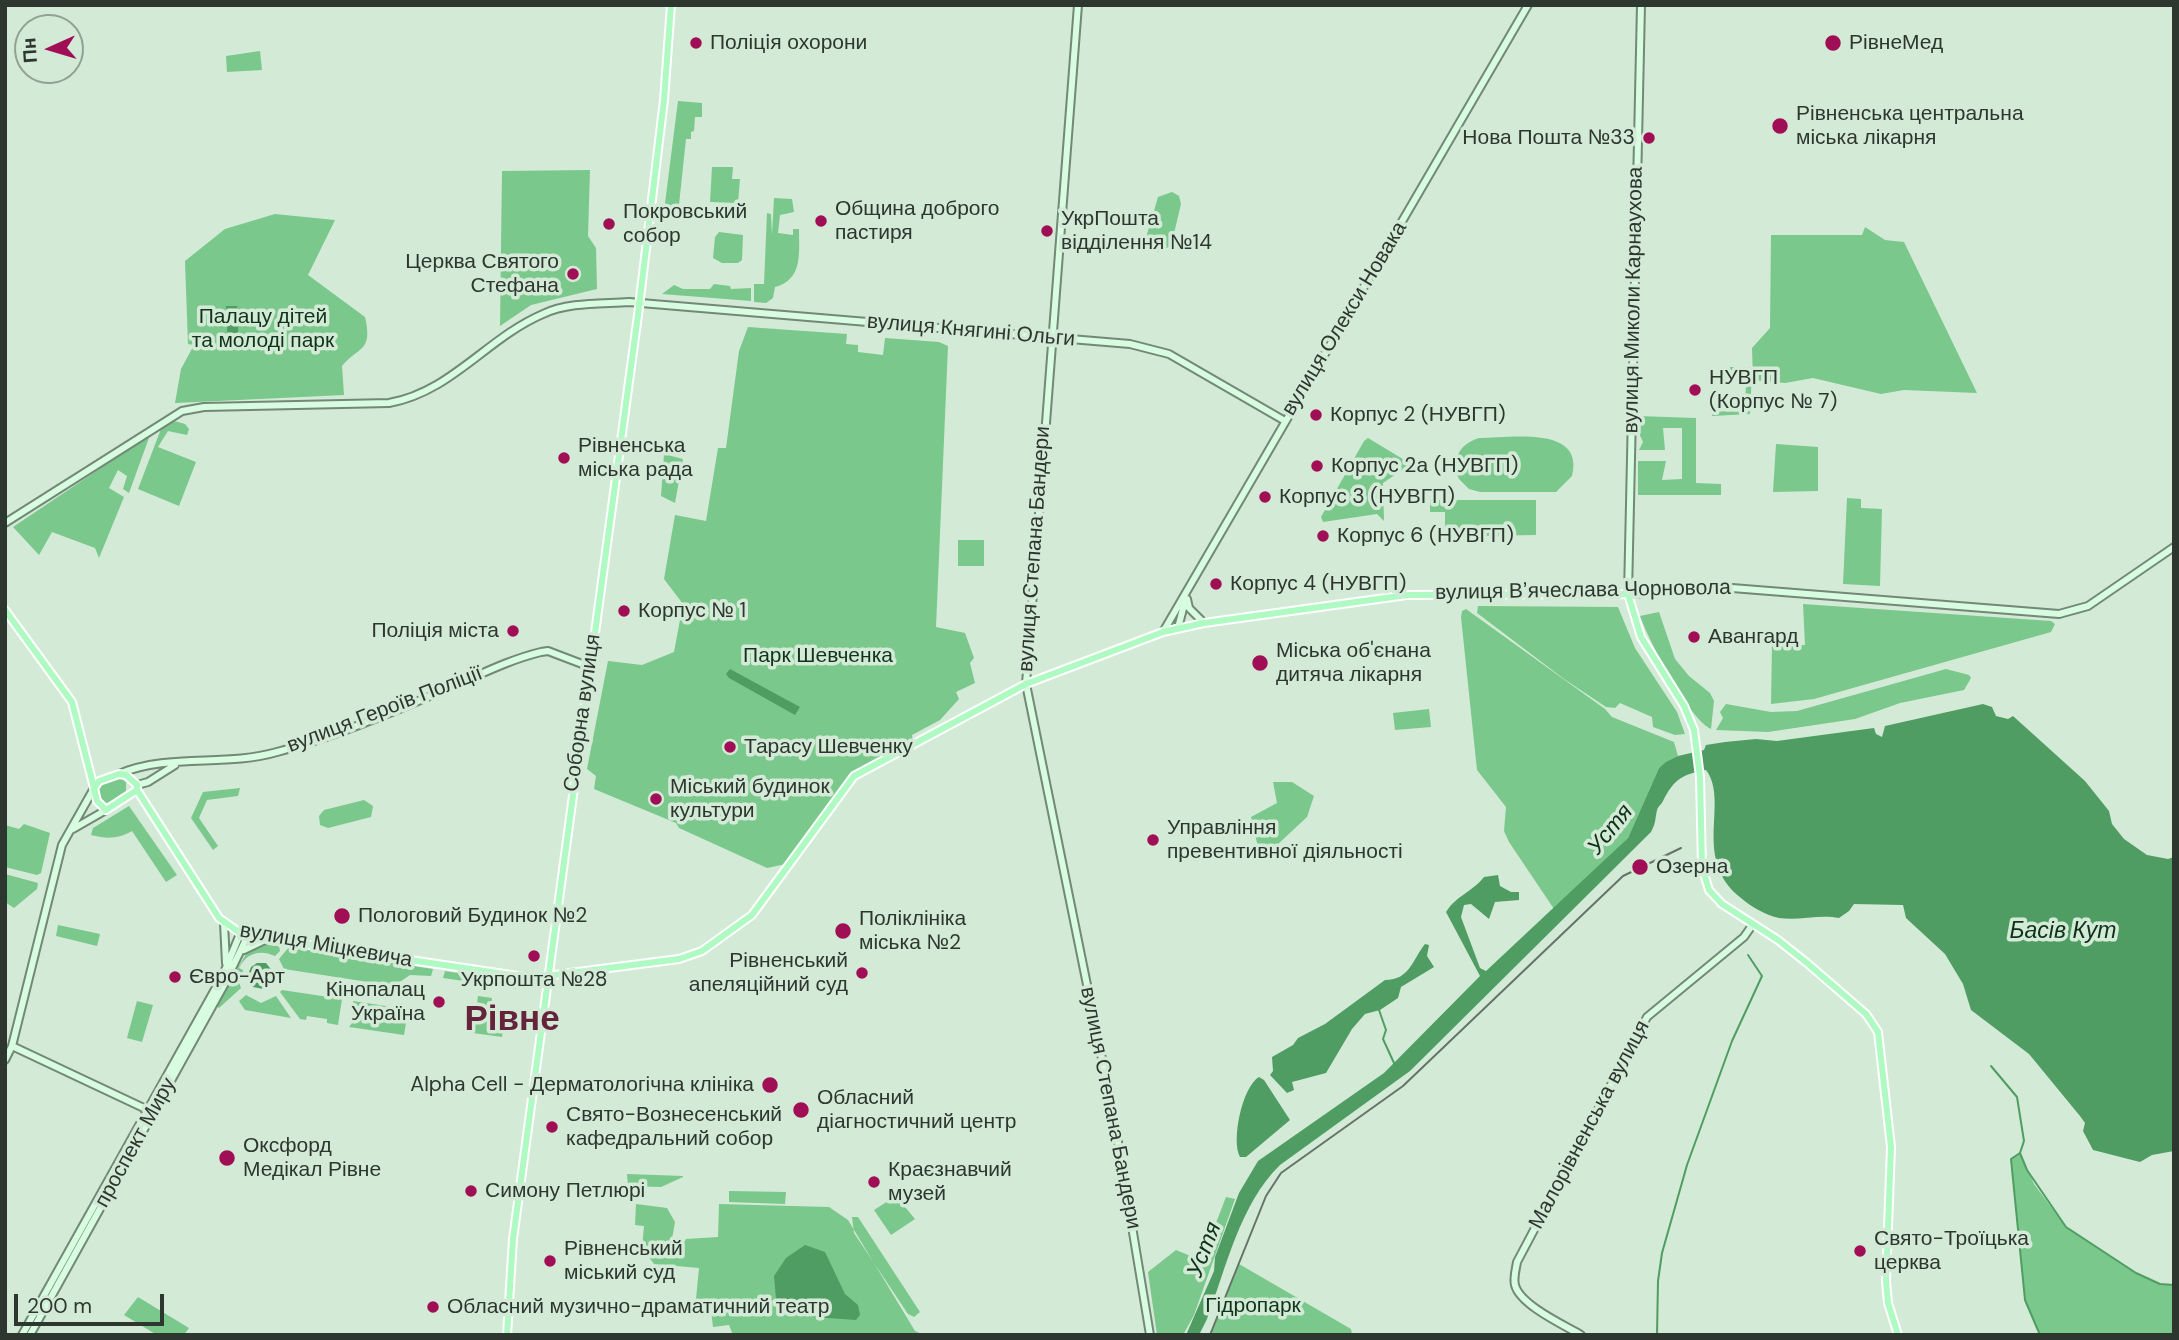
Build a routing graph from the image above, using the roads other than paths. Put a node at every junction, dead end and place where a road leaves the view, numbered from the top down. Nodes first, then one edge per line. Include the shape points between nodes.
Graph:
1 (671, 5) edge
2 (1078, 5) edge
3 (1528, 5) edge
4 (1641, 5) edge
5 (639, 303) junction
6 (1051, 338) junction
7 (1285, 421) junction
8 (5, 523) edge
9 (2174, 547) edge
10 (1628, 594) junction
11 (1186, 596) junction
12 (5, 610) edge
13 (1174, 615) junction
14 (1204, 623) junction
15 (1178, 628) junction
16 (1163, 632) junction
17 (590, 667) junction
18 (1026, 684) junction
19 (176, 764) junction
20 (119, 774) junction
21 (137, 787) junction
22 (94, 789) junction
23 (106, 810) junction
24 (72, 830) junction
25 (224, 923) junction
26 (1753, 924) junction
27 (244, 934) junction
28 (267, 939) junction
29 (242, 951) junction
30 (223, 975) junction
31 (547, 976) junction
32 (12, 1046) junction
33 (5, 1060) edge
34 (148, 1110) junction
35 (22, 1335) edge
36 (30, 1335) edge
37 (507, 1335) edge
38 (1150, 1335) edge
39 (1581, 1335) edge
40 (1898, 1335) edge

1 - 5 main road, Соборна вулиця
2 - 6 street, вулиця Степана Бандери
3 - 7 street, вулиця Олекси Новака
4 - 10 street, вулиця Миколи Карнаухова
5 - 6 street, вулиця Княгині Ольги
5 - 8 street, вулиця Княгині Ольги via 573,306 542,314 440,384 406,400 182,411
5 - 17 main road, Соборна вулиця
6 - 7 street, вулиця Княгині Ольги via 1130,344 1169,354
6 - 18 street, вулиця Степана Бандери
7 - 11 street, вулиця Олекси Новака
9 - 10 street, вулиця Вʼячеслава Чорновола via 2095,602 2059,614 1732,588
10 - 14 main road, вулиця Вʼячеслава Чорновола via 1425,594
10 - 26 main road via 1641,637 1684,706 1696,739 1702,867 1709,890
11 - 13 street, вулиця Олекси Новака
11 - 14 street via 1189,608
11 - 15 street
12 - 22 main road via 72,702
13 - 15 street
13 - 16 street, вулиця Олекси Новака
14 - 15 main road, вулиця Вʼячеслава Чорновола
15 - 16 main road, вулиця Вʼячеслава Чорновола
16 - 18 main road, вулиця Вʼячеслава Чорновола
17 - 19 street, вулиця Героїв Поліції via 548,651 530,654 275,753
17 - 31 main road, Соборна вулиця
18 - 31 main road, вулиця Вʼячеслава Чорновола via 854,776 752,915 722,940 678,959
18 - 38 street, вулиця Степана Бандери via 1114,1118
19 - 20 street, вулиця Героїв Поліції via 152,762
19 - 21 street, вулиця Героїв Поліції
20 - 21 main road
20 - 22 main road via 99,781
21 - 23 main road
21 - 25 main road, вулиця Міцкевича
22 - 23 main road via 96,801
22 - 24 street
23 - 24 street
24 - 32 street via 64,840 51,883
25 - 27 main road, вулиця Міцкевича
25 - 30 street, проспект Миру via 227,951
26 - 39 street, Малорівненська вулиця via 1744,937 1647,1017 1517,1262 1514,1284 1519,1293
26 - 40 main road via 1854,1003 1878,1032 1891,1147 1885,1281
27 - 28 main road, вулиця Міцкевича
27 - 29 street, проспект Миру
27 - 30 street, проспект Миру
28 - 29 street
28 - 31 main road, вулиця Міцкевича via 520,976
29 - 36 street, проспект Миру
30 - 34 street, проспект Миру
31 - 37 main road, Соборна вулиця via 512,1251
32 - 33 street
32 - 34 street
34 - 35 street, проспект Миру

